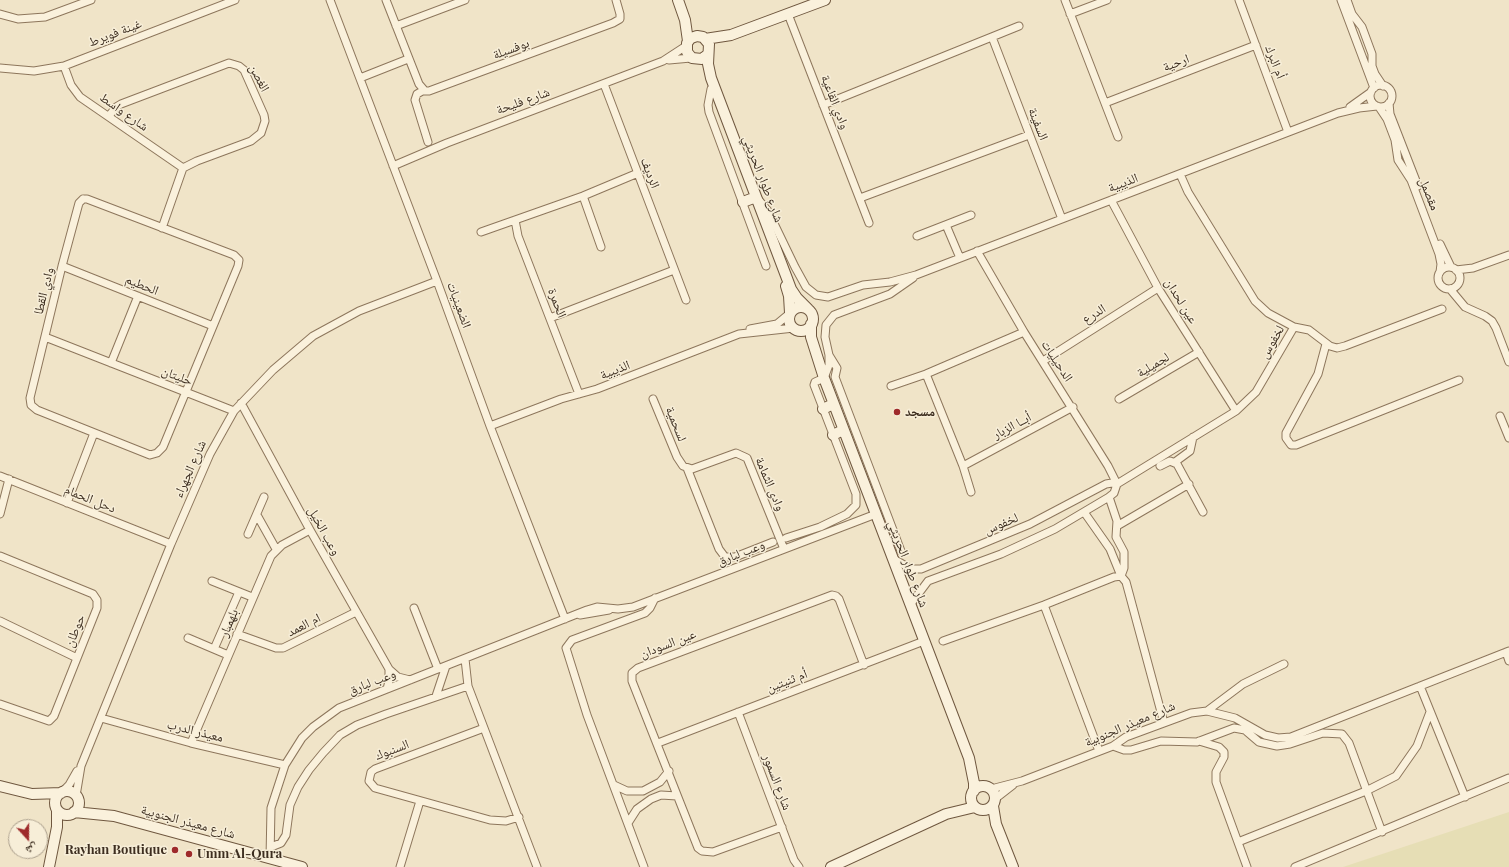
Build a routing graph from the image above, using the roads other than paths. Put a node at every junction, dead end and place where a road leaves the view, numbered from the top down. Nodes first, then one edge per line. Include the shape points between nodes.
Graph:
1 (91, 0) edge
2 (235, 0) edge
3 (330, 0) edge
4 (386, 0) edge
5 (465, 0) edge
6 (616, 0) edge
7 (678, 0) edge
8 (825, 0) edge
9 (1064, 0) edge
10 (1107, 0) edge
11 (1239, 0) edge
12 (1341, 0) edge
13 (1347, 0) edge
14 (225, 2) edge
15 (0, 14) edge
16 (788, 14) junction
17 (1070, 14) junction
18 (685, 20) junction
19 (396, 26) junction
20 (1019, 26) dead end
21 (731, 35) junction
22 (992, 37) junction
23 (703, 38) junction
24 (687, 43) junction
25 (1256, 45) junction
26 (709, 52) junction
27 (692, 58) junction
28 (408, 59) junction
29 (663, 61) junction
30 (64, 66) junction
31 (0, 68) edge
32 (360, 78) junction
33 (604, 84) junction
34 (1383, 86) junction
35 (424, 90) junction
36 (1372, 90) junction
37 (1105, 103) junction
38 (1389, 103) junction
39 (823, 105) junction
40 (1378, 107) junction
41 (1338, 113) junction
42 (109, 116) junction
43 (1288, 132) junction
44 (1029, 135) junction
45 (1118, 137) dead end
46 (428, 142) dead end
47 (393, 166) junction
48 (183, 168) junction
49 (638, 173) junction
50 (1180, 174) junction
51 (582, 196) junction
52 (860, 198) junction
53 (750, 199) junction
54 (1111, 200) junction
55 (971, 215) dead end
56 (1062, 218) junction
57 (516, 220) junction
58 (869, 223) dead end
59 (946, 225) junction
60 (162, 228) junction
61 (481, 232) dead end
62 (917, 236) dead end
63 (602, 246) dead end
64 (977, 251) junction
65 (1509, 255) edge
66 (960, 258) junction
67 (62, 266) junction
68 (766, 266) dead end
69 (1474, 268) junction
70 (1454, 269) junction
71 (674, 270) junction
72 (1440, 272) junction
73 (916, 275) junction
74 (1460, 280) junction
75 (437, 281) junction
76 (890, 282) junction
77 (1158, 288) junction
78 (1450, 289) junction
79 (894, 292) junction
80 (138, 296) junction
81 (686, 300) dead end
82 (1460, 300) junction
83 (808, 309) junction
84 (1442, 309) dead end
85 (789, 314) junction
86 (550, 318) junction
87 (811, 324) junction
88 (213, 326) junction
89 (1294, 327) junction
90 (795, 329) junction
91 (747, 332) junction
92 (1024, 332) junction
93 (45, 336) junction
94 (1326, 344) junction
95 (1199, 352) junction
96 (829, 355) junction
97 (1043, 361) junction
98 (1509, 362) edge
99 (111, 363) junction
100 (926, 374) junction
101 (824, 378) junction
102 (1459, 380) dead end
103 (891, 386) dead end
104 (185, 392) junction
105 (579, 394) junction
106 (654, 399) dead end
107 (1119, 399) dead end
108 (241, 403) junction
109 (833, 404) junction
110 (1073, 407) junction
111 (823, 408) junction
112 (234, 411) junction
113 (1236, 411) junction
114 (1500, 416) dead end
115 (490, 426) junction
116 (844, 430) junction
117 (94, 433) junction
118 (833, 435) junction
119 (1193, 437) junction
120 (1509, 438) edge
121 (1170, 459) junction
122 (963, 466) junction
123 (1160, 466) dead end
124 (687, 468) junction
125 (0, 476) edge
126 (8, 479) junction
127 (1117, 484) junction
128 (1188, 484) junction
129 (971, 492) dead end
130 (264, 497) dead end
131 (1109, 497) junction
132 (67, 503) junction
133 (1084, 512) junction
134 (1203, 512) dead end
135 (0, 514) edge
136 (876, 514) junction
137 (257, 515) junction
138 (1117, 526) junction
139 (310, 530) junction
140 (248, 534) dead end
141 (786, 538) dead end
142 (773, 542) dead end
143 (171, 544) junction
144 (276, 549) junction
145 (784, 549) junction
146 (901, 551) dead end
147 (0, 556) edge
148 (892, 558) junction
149 (1121, 576) junction
150 (212, 580) dead end
151 (239, 592) junction
152 (252, 597) junction
153 (656, 598) junction
154 (910, 605) junction
155 (1044, 605) junction
156 (414, 608) dead end
157 (356, 612) junction
158 (565, 619) junction
159 (0, 621) edge
160 (237, 634) junction
161 (188, 638) dead end
162 (924, 641) junction
163 (943, 641) dead end
164 (214, 649) junction
165 (1507, 652) edge
166 (228, 655) junction
167 (77, 658) junction
168 (465, 659) junction
169 (1509, 661) edge
170 (1284, 664) dead end
171 (864, 665) junction
172 (446, 666) junction
173 (389, 669) junction
174 (438, 669) junction
175 (410, 680) junction
176 (468, 686) junction
177 (1420, 686) junction
178 (387, 689) junction
179 (436, 696) junction
180 (0, 704) edge
181 (1207, 711) junction
182 (738, 712) junction
183 (1430, 712) junction
184 (101, 718) junction
185 (1164, 723) junction
186 (484, 728) junction
187 (1200, 741) junction
188 (190, 743) junction
189 (658, 743) junction
190 (1113, 746) junction
191 (1099, 751) junction
192 (969, 758) junction
193 (285, 765) junction
194 (81, 766) junction
195 (669, 771) junction
196 (1509, 778) edge
197 (1022, 781) junction
198 (614, 785) junction
199 (0, 786) edge
200 (989, 788) junction
201 (647, 789) junction
202 (1366, 791) junction
203 (61, 793) junction
204 (973, 793) junction
205 (32, 794) junction
206 (677, 796) junction
207 (76, 797) junction
208 (1465, 797) junction
209 (651, 799) junction
210 (420, 800) junction
211 (994, 803) junction
212 (56, 809) junction
213 (978, 809) junction
214 (73, 812) junction
215 (946, 814) junction
216 (114, 816) junction
217 (519, 817) junction
218 (628, 823) junction
219 (782, 827) junction
220 (1382, 832) junction
221 (55, 842) junction
222 (1238, 842) junction
223 (271, 846) junction
224 (270, 858) junction
225 (795, 864) edge
226 (49, 867) edge
227 (302, 867) edge
228 (400, 867) edge
229 (537, 867) edge
230 (644, 867) edge
231 (799, 867) edge
232 (831, 867) edge
233 (1008, 867) edge
234 (1013, 867) edge
235 (1247, 867) edge
236 (1295, 867) edge

1 - 15 street via 45,17 18,19
2 - 14 street, غينة فويرط
3 - 32 street, الضعينيات
4 - 19 street
5 - 19 street
6 - 35 street, بوفسيلة via 620,19 613,23 434,90
7 - 18 street
8 - 16 street
9 - 17 street
10 - 17 street
11 - 25 street, أم البرك
12 - 36 street
13 - 34 street via 1352,14 1362,27 1372,54 1372,66
14 - 30 street, غينة فويرط
16 - 21 street
16 - 39 street, وادي القاعية
17 - 37 street
18 - 23 street
18 - 24 street
19 - 28 street
20 - 22 street
21 - 23 street
21 - 26 street
22 - 39 street
22 - 44 street, السفينة
23 - 24 street via 694,37
23 - 26 street via 709,44
24 - 27 street via 687,52
24 - 29 street, شارع فليحة
25 - 37 street, ارحية
25 - 43 street, أم البرك
26 - 27 street via 702,59
26 - 53 street, شارع طوار الحريثي via 711,78
27 - 29 street, شارع فليحة
27 - 53 street, شارع طوار الحريثي via 703,71 711,89
28 - 32 street
28 - 35 street
29 - 33 street, شارع فليحة
30 - 31 street, غينة فويرط via 34,71
30 - 42 street, شارع واسط via 70,85 76,92
32 - 47 street, الضعينيات
33 - 47 street, شارع فليحة
33 - 49 street, الرديف
34 - 36 street
34 - 38 street via 1391,94
35 - 46 street via 417,94 415,100
36 - 40 street via 1371,101
36 - 41 street, الذيبية via 1358,103
37 - 45 street
38 - 40 street
38 - 70 street, مقصمل via 1390,114 1443,251
39 - 52 street, وادي القاعية
40 - 41 street, الذيبية
40 - 72 street, مقصمل via 1388,119 1398,160 1411,180 1439,254
41 - 43 street, الذيبية
42 - 48 street, شارع واسط
42 - 48 street, الغصن via 116,106 121,104 229,63 239,66 244,70 264,115 261,133 251,141
43 - 50 street, الذيبية
44 - 52 street
44 - 56 street, السفينة
47 - 75 street, الضعينيات
48 - 60 street
49 - 51 street
49 - 71 street, الرديف
50 - 54 street, الذيبية
50 - 89 street, لخفوس via 1188,192 1255,301 1268,313
51 - 57 street
51 - 63 street
52 - 58 street, وادي القاعية
53 - 68 street
53 - 76 street, الذيبية via 766,206 795,267 812,293 828,297 863,285
53 - 83 street, شارع طوار الحريثي via 791,289
53 - 85 street, شارع طوار الحريثي via 788,291
54 - 56 street, الذيبية
54 - 77 street, عين لحدان
55 - 59 street
56 - 64 street, الذيبية
57 - 61 street
57 - 86 street, الحمرة via 518,236
59 - 62 street
59 - 66 street
60 - 67 street, وادي القطا via 87,199 83,200 79,203
60 - 88 street, وادي القطا via 234,255 239,260
64 - 66 street, الذيبية
64 - 92 street, الدحيليات
65 - 69 street
66 - 73 street, الذيبية
67 - 80 street, الحطيم
67 - 93 street, وادي القطا
69 - 70 street
69 - 74 street
70 - 72 street via 1445,268
70 - 74 street
71 - 81 street, الرديف
71 - 86 street
72 - 78 street via 1439,283
73 - 76 street, الذيبية
73 - 79 street, الذيبية
74 - 78 street
74 - 82 street
75 - 108 street, شارع الجهراء via 359,311 312,336 292,352
75 - 115 street, الضعينيات
76 - 79 street
77 - 95 street, عين لحدان
77 - 97 street, الدرع
78 - 82 street
79 - 96 street, الذيبية via 840,312 831,318 824,334
80 - 88 street, الحطيم
80 - 99 street
82 - 98 street via 1469,310 1492,321
83 - 85 street via 798,307
83 - 87 street via 813,317
84 - 94 street via 1341,347 1333,348
85 - 90 street via 788,320
85 - 91 street, الذيبية via 777,324 755,327
86 - 105 street, الحمرة
87 - 90 street via 803,330
87 - 101 street, شارع طوار الحريثي via 811,337
88 - 104 street, وادي القطا
89 - 94 street via 1310,330
89 - 113 street, لخفوس via 1256,392
90 - 91 street, الذيبية
90 - 101 street, شارع طوار الحريثي via 805,340
91 - 105 street, الذيبية
92 - 97 street, الدحيليات
92 - 100 street
93 - 99 street, حليتان
93 - 117 street, وادي القطا via 30,398 31,405 37,410
94 - 102 street via 1318,374 1286,433 1291,445
95 - 107 street, لجميلية
95 - 113 street, عين لحدان
96 - 101 street, الذيبية via 828,370
96 - 146 street via 838,368 836,378
97 - 110 street, الدحيليات
99 - 104 street, حليتان
100 - 103 street
100 - 122 street
101 - 109 street, شارع طوار الحريثي
101 - 111 street, الذيبية via 814,385
104 - 112 street, حليتان
104 - 117 street, وادي القطا via 163,447 157,453 150,455
105 - 115 street, الذيبية via 561,398
106 - 124 street, لسحمية via 677,457
108 - 112 street, شارع الجهراء
108 - 139 street, وعب الخيل
109 - 111 street
109 - 116 street, شارع طوار الحريثي
110 - 122 street, أبــا الزبار
110 - 127 street, الدحيليات
111 - 118 street
112 - 143 street, شارع الجهراء via 210,454
113 - 119 street, لخفوس
114 - 120 street
115 - 158 street, الضعينيات
116 - 118 street
116 - 136 street, شارع طوار الحريثي
117 - 132 street
118 - 141 street via 856,494 856,506 847,514 820,527
119 - 121 street, لخفوس
119 - 121 street via 1190,451
121 - 123 street
121 - 127 street, لخفوس
121 - 128 street
122 - 129 street
124 - 142 street via 725,557 734,557
124 - 145 street, وادى الثمامة via 736,453 747,458
125 - 126 street, دحل الحمام
126 - 132 street, دحل الحمام
126 - 135 street
127 - 131 street, لخفوس via 1114,493
127 - 148 street, لخفوس via 1106,484 1030,524 921,569 911,569
128 - 134 street
128 - 138 street
130 - 137 street
131 - 133 street, لخفوس
131 - 138 street via 1118,521
132 - 143 street, دحل الحمام
133 - 149 street via 1110,549
133 - 154 street, لخفوس via 1019,546 930,579
136 - 145 street, وعب لبارق
136 - 148 street, شارع طوار الحريثي
137 - 140 street
137 - 144 street
138 - 149 street via 1116,537 1125,558
139 - 144 street
139 - 157 street, وعب الخيل
143 - 184 street, شارع الجهراء
144 - 152 street, بلهمبار
145 - 153 street, وعب لبارق
147 - 167 street, حوطان via 92,594 97,600 97,608
148 - 154 street, شارع طوار الحريثي
149 - 155 street
149 - 185 street via 1126,582
150 - 151 street
151 - 152 street
151 - 164 street
152 - 160 street, بلهمبار
153 - 158 street, وعب لبارق via 628,608
153 - 198 street via 645,613 572,640 566,648 587,715
154 - 162 street, شارع طوار الحريثي
155 - 163 street
155 - 191 street
156 - 174 street
157 - 160 street, ام العمد via 284,648 276,648
157 - 173 street, وعب الخيل
158 - 168 street, وعب لبارق
159 - 167 street
160 - 166 street, بلهمبار
161 - 164 street
162 - 171 street, أم ثنيتين
162 - 192 street, شارع طوار الحريثي
164 - 166 street
165 - 169 street
165 - 177 street
166 - 188 street, بلهمبار
167 - 180 street, حوطان via 50,721
168 - 172 street, وعب لبارق
168 - 176 street
170 - 181 street, شارع معيذر الجنوبية via 1243,684
171 - 182 street, أم ثنيتين
171 - 189 street, عين السودان via 839,599 832,595 638,668 631,677
172 - 174 street, وعب لبارق
172 - 179 street
173 - 175 street via 398,676
173 - 178 street
174 - 175 street, وعب لبارق
175 - 178 street, وعب لبارق
176 - 179 street
176 - 186 street
177 - 181 street via 1302,734 1284,738 1265,735 1235,718
177 - 183 street
178 - 193 street, وعب لبارق via 339,708 326,717 302,738
179 - 223 street via 357,725 335,740 298,787 290,805 285,838
181 - 185 street, شارع معيذر الجنوبية via 1191,712
182 - 189 street, أم ثنيتين
182 - 219 street, شارع السمور
183 - 202 street via 1417,746 1396,776
183 - 208 street
184 - 188 street, معيذر الدرب
184 - 194 street, شارع الجهراء
185 - 190 street, شارع معيذر الجنوبية via 1126,737
186 - 210 street, السنبوك via 375,770 369,776 369,781 375,788
186 - 217 street
187 - 190 street via 1161,741 1131,750
187 - 202 street via 1234,728 1245,730 1259,742 1278,746 1323,733 1337,732 1346,737
187 - 222 street via 1219,746 1224,752 1216,772 1216,782
188 - 193 street, معيذر الدرب
189 - 195 street, عين السودان
190 - 191 street, شارع معيذر الجنوبية
191 - 197 street, شارع معيذر الجنوبية
192 - 200 street, شارع طوار الحريثي
192 - 204 street, شارع طوار الحريثي
193 - 223 street, وعب لبارق via 271,808
194 - 203 street, شارع الجهراء
194 - 207 street, شارع الجهراء
195 - 201 street via 660,782
195 - 206 street, عين السودان
196 - 208 street
197 - 200 street, شارع معيذر الجنوبية
197 - 211 street, شارع معيذر الجنوبية
198 - 201 street via 632,792
198 - 218 street
199 - 205 street
200 - 204 street via 980,787
200 - 211 street via 994,794
201 - 209 street
202 - 220 street
202 - 222 street
203 - 205 street
203 - 207 street via 69,792
203 - 212 street via 56,799
204 - 213 street via 972,800
204 - 215 street
205 - 212 street
206 - 209 street via 661,795
206 - 219 street, عين السودان via 698,848 702,852 713,852
207 - 214 street via 78,805
207 - 216 street, شارع معيذر الجنوبية
208 - 220 street
209 - 218 street via 637,809
210 - 217 street, السنبوك via 495,821
210 - 228 street
211 - 213 street via 988,810
211 - 234 street via 996,824
212 - 214 street via 64,814
212 - 221 street via 58,823
213 - 215 street
213 - 233 street via 990,822
214 - 216 street, شارع معيذر الجنوبية
214 - 221 street
215 - 232 street
216 - 224 street, شارع معيذر الجنوبية
217 - 229 street
218 - 230 street
219 - 225 street, شارع السمور
220 - 236 street
221 - 226 street
222 - 235 street
223 - 224 street, وعب لبارق
224 - 227 street, شارع معيذر الجنوبية
225 - 231 street, شارع السمور

